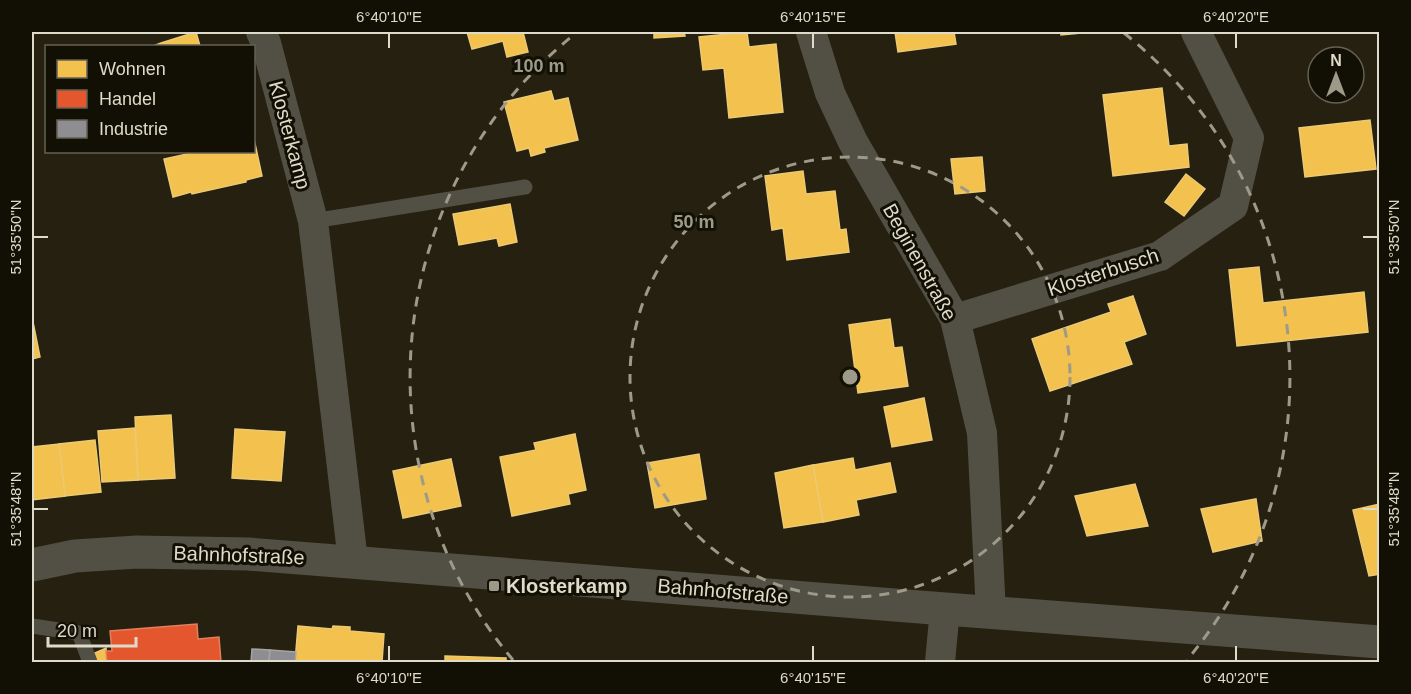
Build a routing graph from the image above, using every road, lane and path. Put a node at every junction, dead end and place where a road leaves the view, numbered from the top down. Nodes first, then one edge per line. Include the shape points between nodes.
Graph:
1 (261, 32) edge
2 (811, 32) edge
3 (1196, 32) edge
4 (525, 187) dead end
5 (313, 221) junction
6 (954, 319) junction
7 (353, 561) junction
8 (32, 564) edge
9 (945, 609) junction
10 (991, 613) junction
11 (32, 626) edge
12 (1380, 642) edge
13 (90, 663) edge
14 (940, 663) edge

1 - 5 street, Klosterkamp
2 - 6 street, Beginenstraße via 830,93 853,142
3 - 6 street, Klosterbusch via 1248,138 1233,206 1160,256
4 - 5 lane
5 - 7 street, Klosterkamp
6 - 10 street, Beginenstraße via 982,433
7 - 8 street, Bahnhofstraße via 137,552 75,556
7 - 9 street, Bahnhofstraße
9 - 10 street, Bahnhofstraße
9 - 14 street
10 - 12 street, Bahnhofstraße
11 - 13 lane via 79,633

